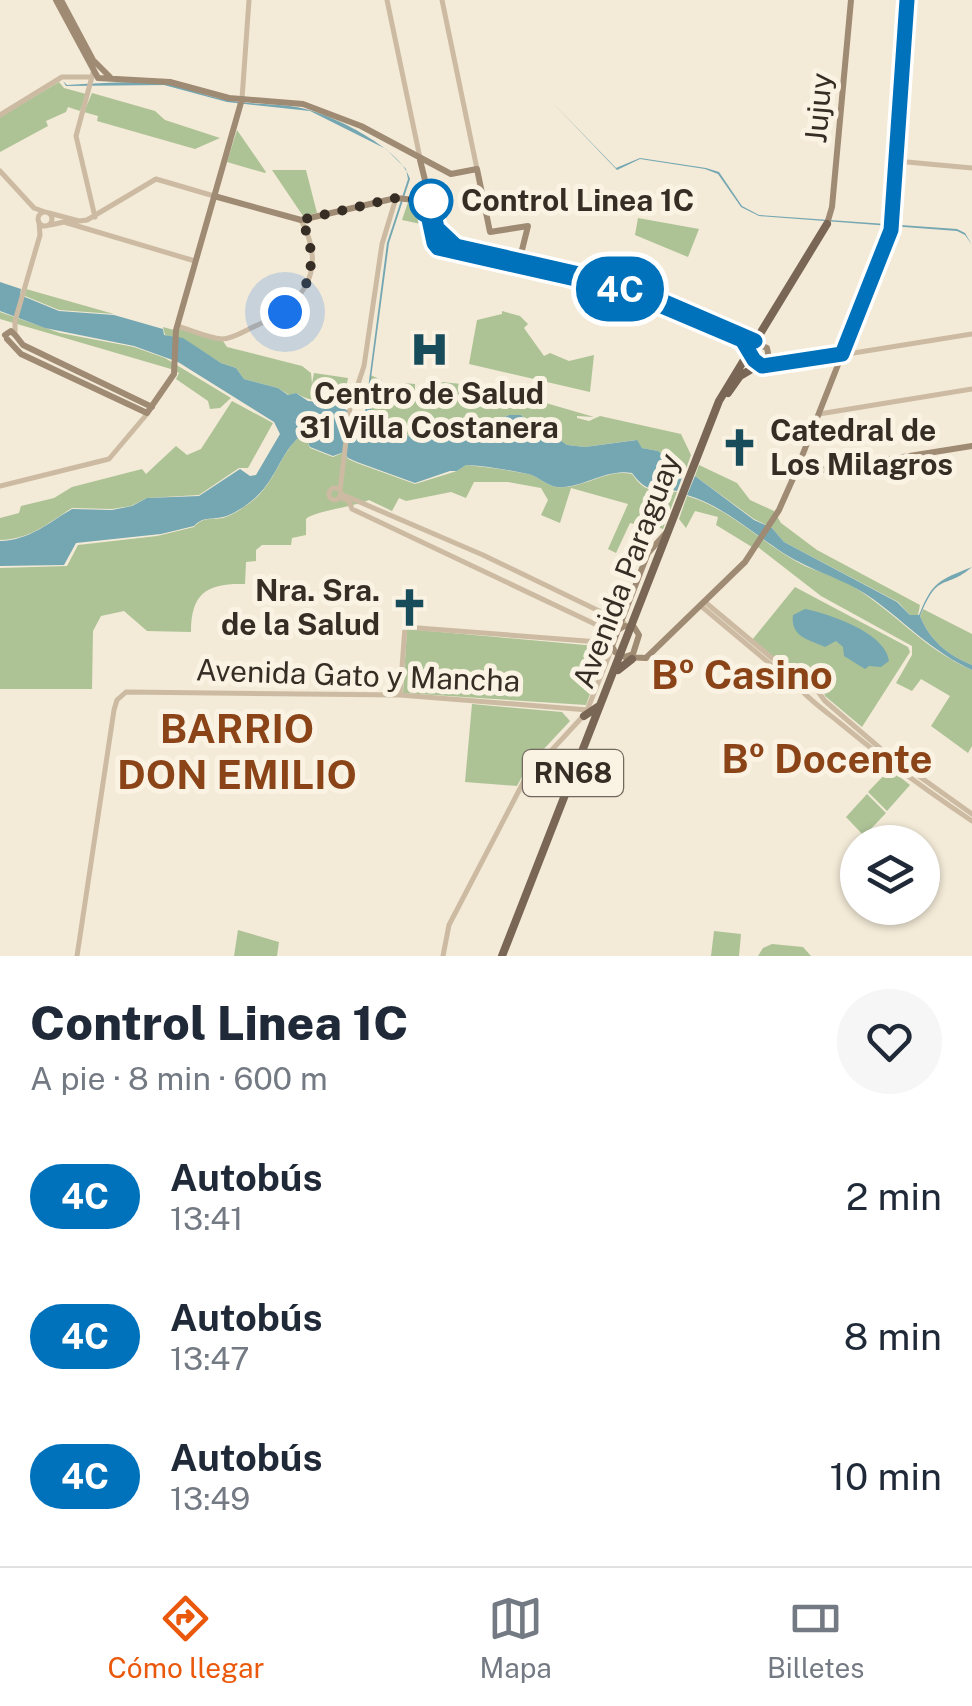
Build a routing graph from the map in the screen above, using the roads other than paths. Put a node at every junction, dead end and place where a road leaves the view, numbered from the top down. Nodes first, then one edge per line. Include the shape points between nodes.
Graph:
1 (58, 0) edge
2 (250, 0) edge
3 (387, 0) edge
4 (442, 0) edge
5 (852, 0) edge
6 (907, 0) edge
7 (95, 76) junction
8 (241, 104) junction
9 (0, 115) edge
10 (420, 158) junction
11 (896, 161) junction
12 (972, 168) edge
13 (477, 169) junction
14 (0, 171) edge
15 (214, 196) junction
16 (401, 198) junction
17 (428, 201) junction
18 (34, 208) junction
19 (47, 213) junction
20 (94, 218) junction
21 (301, 220) junction
22 (828, 221) joint
23 (38, 222) junction
24 (49, 225) junction
25 (40, 235) junction
26 (195, 260) junction
27 (519, 263) junction
28 (764, 325) junction
29 (177, 329) junction
30 (972, 334) edge
31 (744, 336) junction
32 (12, 338) edge
33 (752, 345) junction
34 (842, 354) junction
35 (759, 366) junction
36 (972, 389) edge
37 (150, 410) junction
38 (818, 414) junction
39 (972, 446) edge
40 (698, 456) junction
41 (795, 474) junction
42 (0, 486) edge
43 (338, 492) junction
44 (674, 518) junction
45 (703, 604) junction
46 (622, 641) junction
47 (637, 644) junction
48 (658, 646) junction
49 (765, 656) junction
50 (615, 671) junction
51 (812, 688) junction
52 (820, 694) junction
53 (400, 696) junction
54 (806, 696) junction
55 (813, 702) junction
56 (568, 708) junction
57 (588, 713) junction
58 (972, 817) edge
59 (77, 956) edge
60 (443, 956) edge
61 (504, 956) edge

1 - 7 main road
2 - 8 street
3 - 10 street
4 - 13 street
5 - 22 main road, Jujuy
6 - 11 main road
7 - 8 main road via 170,82
7 - 9 street via 62,77
7 - 20 street via 76,136
8 - 10 main road via 303,104
8 - 15 main road
10 - 13 main road via 452,174
10 - 17 main road
11 - 12 street
11 - 34 main road via 891,230
13 - 27 main road via 490,232 528,226
14 - 18 street
15 - 20 street via 156,179
15 - 21 main road
15 - 26 main road
16 - 17 main road
16 - 21 main road
16 - 43 street via 382,244
17 - 27 main road via 436,226 456,246
17 - 27 main road via 435,245
18 - 19 street
18 - 23 street
19 - 20 street via 81,222
19 - 23 street
19 - 24 street
21 - 29 street via 312,259 301,296 274,318 224,339
22 - 28 main road, Avenida Paraguay
23 - 24 street
23 - 25 street
24 - 25 street
24 - 26 street via 64,222
25 - 32 street
26 - 29 main road
27 - 31 main road via 623,284
27 - 33 main road via 624,290
28 - 31 main road
28 - 33 main road, Avenida Paraguay
29 - 37 main road via 175,370
30 - 34 street
31 - 33 main road
32 - 37 main road
33 - 35 main road
33 - 35 main road via 769,352
33 - 40 main road, Avenida Paraguay via 724,391
34 - 35 main road
34 - 38 main road
35 - 40 main road, Avenida Paraguay via 729,391
36 - 38 street
37 - 42 street via 109,460
38 - 41 main road
39 - 41 main road
40 - 44 main road, Avenida Paraguay
41 - 45 main road via 745,562
43 - 46 street via 465,547
43 - 46 street via 352,510
44 - 46 main road, Avenida Paraguay
44 - 46 main road, Avenida Paraguay
45 - 48 main road
45 - 49 street
46 - 47 main road via 632,654
46 - 47 main road via 639,633
46 - 48 main road via 646,658
46 - 50 main road
46 - 50 main road
46 - 53 street via 405,626
46 - 57 street
47 - 48 main road via 646,652
49 - 51 street
49 - 54 street
50 - 57 main road, Avenida Paraguay / RN68
50 - 61 main road, Avenida Paraguay / RN68
51 - 52 street
51 - 54 street
52 - 55 street
52 - 58 street
53 - 56 street, Avenida Gato y Mancha
53 - 59 street, Avenida Gato y Mancha via 126,692 114,710
54 - 55 street
55 - 58 street
56 - 57 street, Avenida Gato y Mancha
56 - 57 street
57 - 60 street via 525,779 448,925
57 - 61 main road, Avenida Paraguay / RN68

